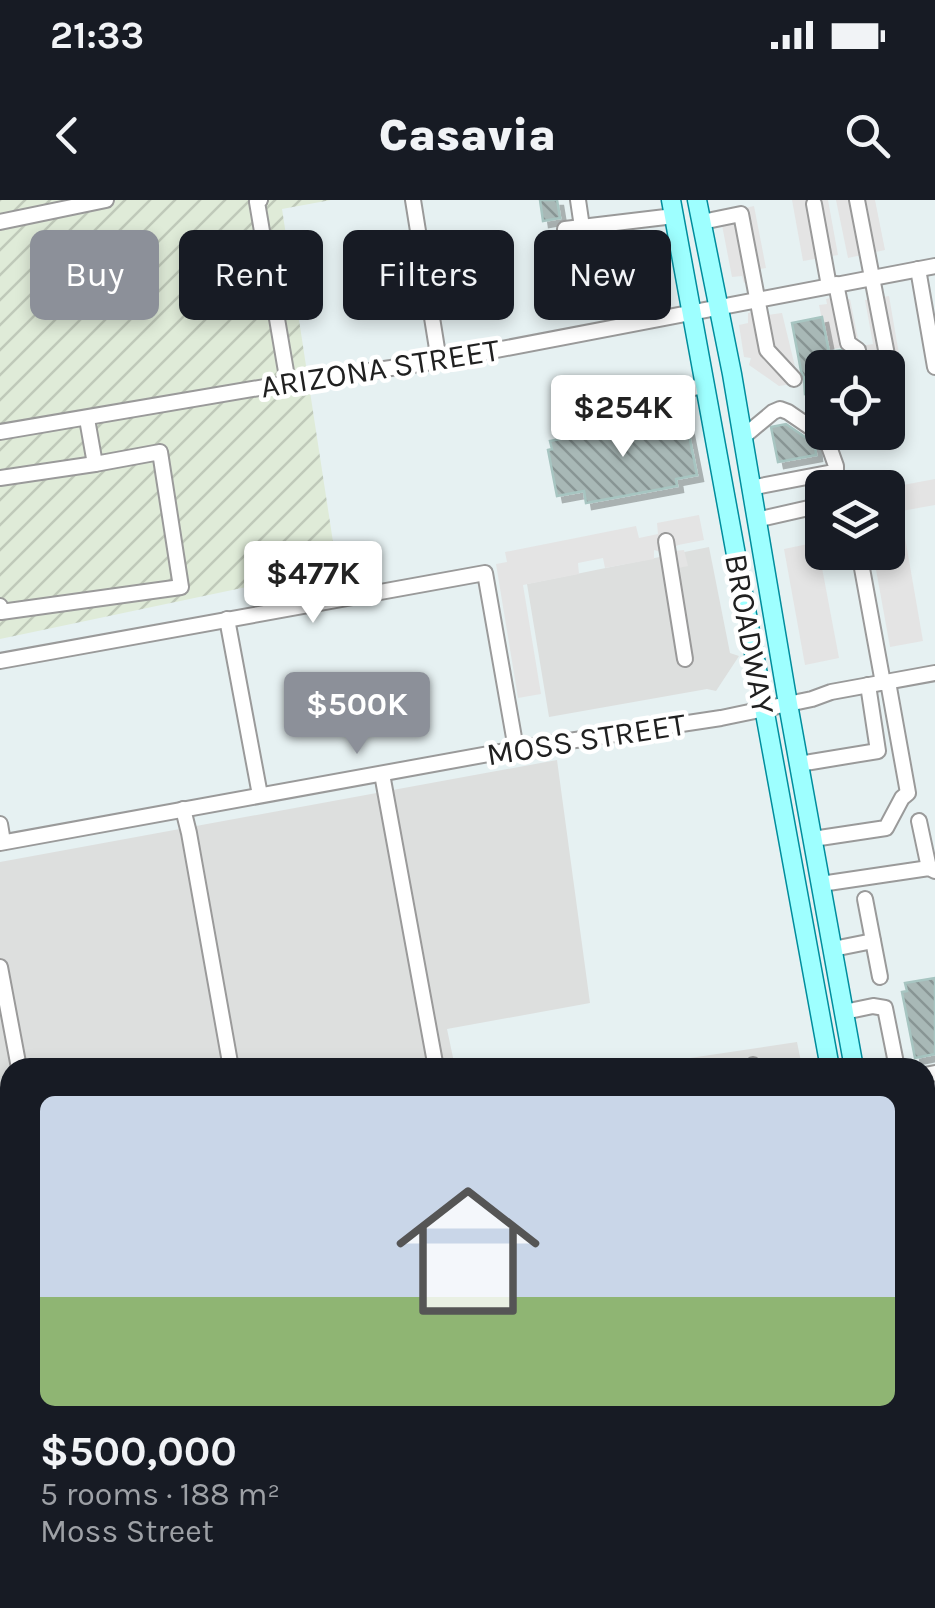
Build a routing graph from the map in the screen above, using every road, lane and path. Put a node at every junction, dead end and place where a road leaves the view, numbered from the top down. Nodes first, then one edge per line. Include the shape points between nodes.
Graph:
1 (106, 200) edge
2 (260, 200) edge
3 (413, 200) edge
4 (578, 200) edge
5 (697, 200) edge
6 (857, 200) edge
7 (84, 203) edge
8 (814, 204) dead end
9 (672, 208) edge
10 (0, 222) edge
11 (702, 222) junction
12 (582, 227) junction
13 (565, 230) edge
14 (935, 266) edge
15 (918, 269) junction
16 (872, 278) junction
17 (832, 285) junction
18 (756, 299) junction
19 (718, 306) junction
20 (691, 311) junction
21 (858, 350) edge
22 (886, 350) edge
23 (440, 361) junction
24 (935, 367) edge
25 (794, 380) dead end
26 (288, 383) junction
27 (704, 386) junction
28 (575, 406) dead end
29 (87, 419) junction
30 (0, 432) edge
31 (743, 437) junction
32 (95, 464) junction
33 (0, 478) edge
34 (750, 488) junction
35 (805, 510) edge
36 (756, 520) junction
37 (666, 541) dead end
38 (862, 570) edge
39 (0, 606) edge
40 (227, 619) junction
41 (685, 659) dead end
42 (0, 661) edge
43 (935, 673) edge
44 (880, 683) junction
45 (788, 704) junction
46 (764, 709) junction
47 (516, 749) junction
48 (799, 764) junction
49 (382, 774) junction
50 (260, 795) junction
51 (183, 809) junction
52 (918, 821) dead end
53 (0, 824) edge
54 (813, 839) junction
55 (2, 843) edge
56 (932, 870) edge
57 (821, 884) junction
58 (865, 899) dead end
59 (873, 941) junction
60 (832, 949) junction
61 (0, 967) edge
62 (880, 978) dead end
63 (844, 1012) junction
64 (17, 1058) edge
65 (229, 1058) edge
66 (434, 1058) edge
67 (828, 1058) edge
68 (852, 1058) edge
69 (895, 1058) edge

1 - 7 street
2 - 26 street
3 - 23 street
4 - 12 street
5 - 11 main road, BROADWAY
6 - 16 street
7 - 10 street
8 - 17 street
9 - 12 street
9 - 20 main road, BROADWAY
11 - 18 street via 741,214
11 - 19 main road, BROADWAY
12 - 13 street
14 - 15 street, ARIZONA STREET
15 - 16 street, ARIZONA STREET
15 - 24 street
16 - 17 street, ARIZONA STREET
16 - 22 street
17 - 18 street, ARIZONA STREET
17 - 21 street via 848,343
18 - 19 street, ARIZONA STREET
18 - 25 street via 768,350
19 - 20 street, ARIZONA STREET
19 - 31 main road, BROADWAY
20 - 23 street, ARIZONA STREET
20 - 27 main road, BROADWAY
23 - 26 street, ARIZONA STREET
26 - 29 street, ARIZONA STREET
27 - 28 street
27 - 46 main road, BROADWAY
29 - 30 street, ARIZONA STREET
29 - 32 street
31 - 34 main road, BROADWAY
31 - 34 street via 772,412 788,412 826,438 836,466 833,472
32 - 33 street
32 - 39 street via 160,452 180,587 1,612
34 - 36 main road, BROADWAY
35 - 36 street
36 - 45 main road, BROADWAY
37 - 41 street
38 - 44 street
40 - 42 street
40 - 47 street via 485,572
40 - 50 street
43 - 44 street, MOSS STREET
44 - 45 street, MOSS STREET
44 - 48 street via 878,751
44 - 54 street via 908,793 886,828
45 - 46 street, MOSS STREET
45 - 48 main road, BROADWAY
46 - 47 street, MOSS STREET
46 - 67 main road, BROADWAY
47 - 49 street, MOSS STREET
48 - 54 main road, BROADWAY
49 - 50 street, MOSS STREET
49 - 66 street
50 - 51 street, MOSS STREET
51 - 55 street, MOSS STREET
51 - 65 street
52 - 56 street
53 - 55 street
54 - 57 main road, BROADWAY
56 - 57 street
57 - 60 main road, BROADWAY
58 - 59 street
59 - 60 street
59 - 62 street
60 - 63 main road, BROADWAY
61 - 64 street
63 - 68 main road, BROADWAY
63 - 69 street via 886,1008

